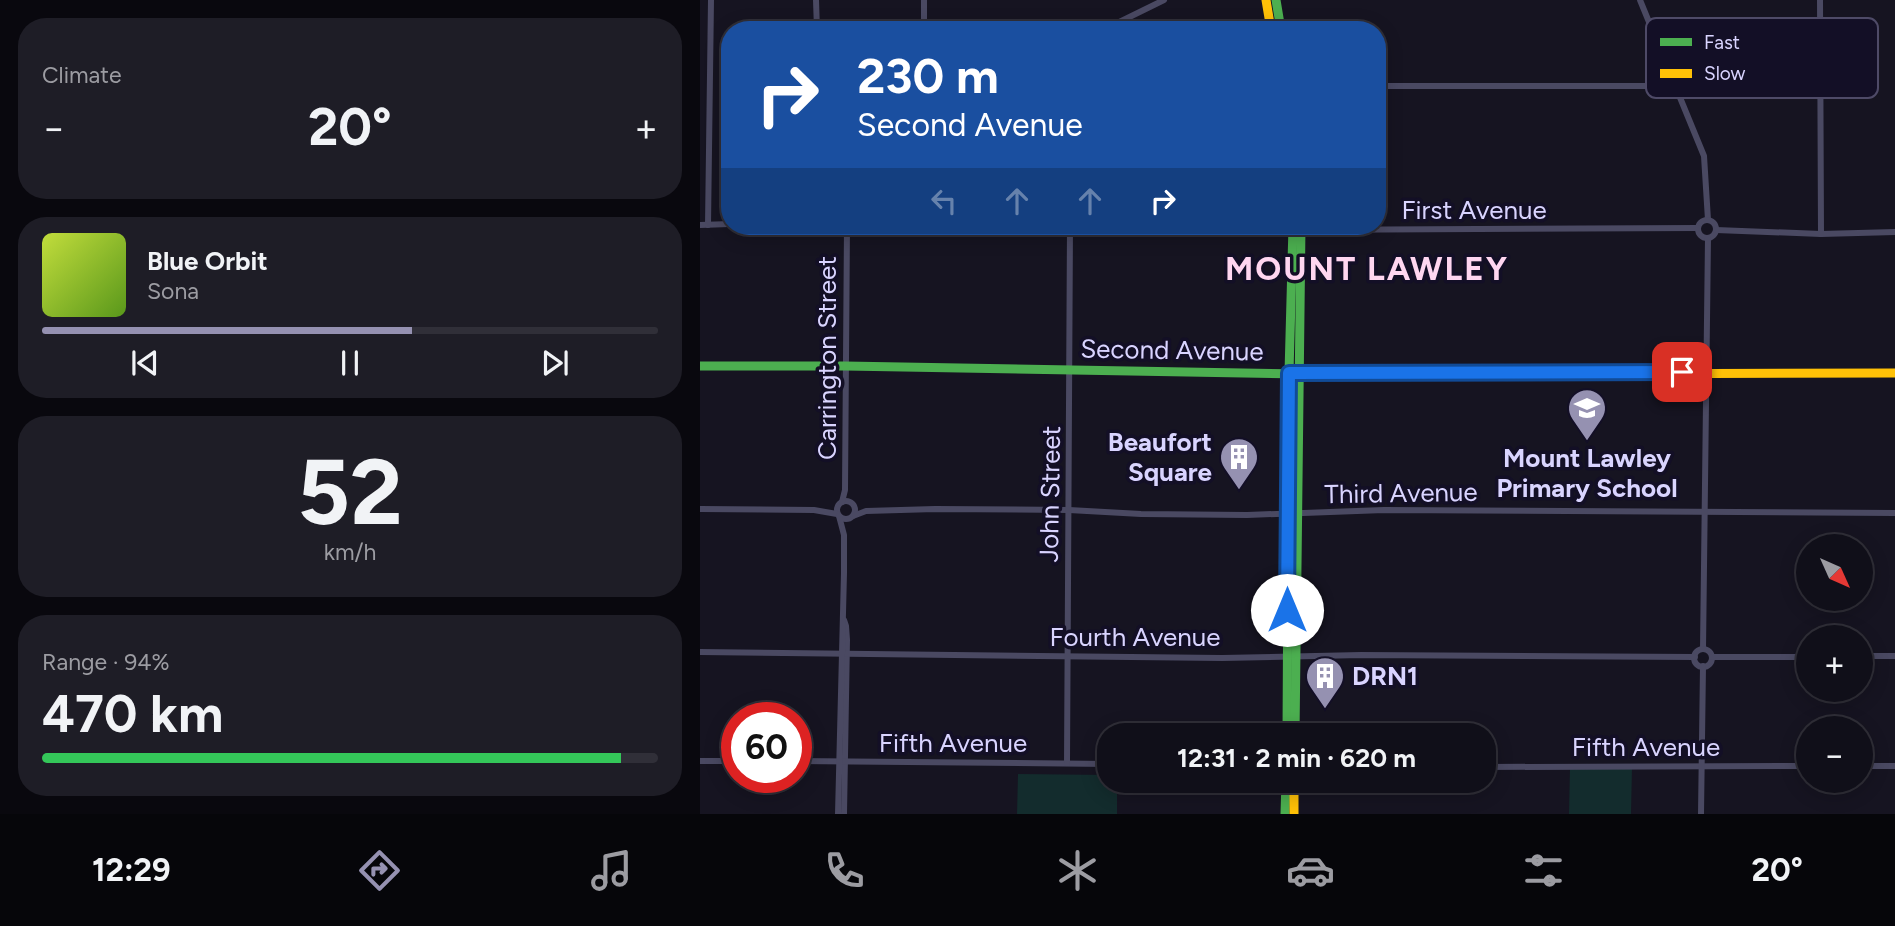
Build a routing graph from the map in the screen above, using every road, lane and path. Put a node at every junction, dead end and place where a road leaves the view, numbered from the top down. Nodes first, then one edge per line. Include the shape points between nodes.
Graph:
1 (711, 0) edge
2 (817, 0) edge
3 (924, 0) edge
4 (1164, 0) edge
5 (1266, 0) edge
6 (1276, 0) edge
7 (1640, 0) edge
8 (1820, 0) edge
9 (1648, 18) edge
10 (1820, 18) edge
11 (817, 21) edge
12 (924, 21) edge
13 (1121, 21) edge
14 (1270, 21) edge
15 (1280, 21) edge
16 (1386, 86) edge
17 (1646, 86) edge
18 (1681, 98) edge
19 (1820, 98) edge
20 (1708, 220) junction
21 (704, 225) edge
22 (1386, 228) edge
23 (1698, 228) junction
24 (1716, 230) junction
25 (1895, 232) edge
26 (1821, 234) junction
27 (847, 235) edge
28 (1070, 235) edge
29 (1297, 235) edge
30 (1708, 238) junction
31 (700, 366) edge
32 (845, 366) junction
33 (1070, 370) junction
34 (1706, 372) junction
35 (1293, 373) junction
36 (1895, 373) edge
37 (845, 490) junction
38 (853, 505) junction
39 (700, 509) edge
40 (839, 510) junction
41 (1069, 510) junction
42 (866, 511) junction
43 (1705, 511) junction
44 (1895, 513) edge
45 (1292, 515) junction
46 (852, 517) junction
47 (844, 535) junction
48 (1703, 649) junction
49 (700, 652) edge
50 (844, 654) junction
51 (1067, 656) junction
52 (1873, 656) edge
53 (1895, 656) edge
54 (1291, 657) junction
55 (1695, 657) junction
56 (1712, 657) junction
57 (1796, 657) edge
58 (1703, 666) junction
59 (1288, 723) edge
60 (1294, 723) edge
61 (700, 761) edge
62 (721, 761) edge
63 (812, 761) edge
64 (842, 762) junction
65 (1067, 763) junction
66 (1097, 764) edge
67 (1496, 766) edge
68 (1796, 766) edge
69 (1873, 766) edge
70 (1895, 766) edge
71 (1702, 767) junction
72 (1286, 793) edge
73 (1294, 793) edge
74 (838, 814) edge
75 (844, 814) edge
76 (1285, 814) edge
77 (1294, 814) edge
78 (1701, 814) edge

1 - 21 street
2 - 11 street
3 - 12 street
4 - 13 street
5 - 14 street
6 - 15 street
7 - 9 street
8 - 10 street
16 - 17 street
18 - 20 street via 1704,156
19 - 26 street
20 - 23 street
20 - 24 street
22 - 23 street, First Avenue
23 - 30 street
24 - 26 street
24 - 30 street
25 - 26 street
27 - 32 street, Carrington Street
28 - 33 street, John Street
29 - 35 street
30 - 34 street
31 - 32 street, Second Avenue
32 - 33 street, Second Avenue
32 - 37 street, Carrington Street
33 - 35 street, Second Avenue
33 - 41 street, John Street
34 - 35 street, Second Avenue
34 - 36 street, Second Avenue
34 - 43 street
35 - 45 street
37 - 38 street, Carrington Street
37 - 40 street, Carrington Street
38 - 40 street, Third Avenue
38 - 42 street, Third Avenue
38 - 46 street, Carrington Street
39 - 40 street
40 - 46 street via 846,519
40 - 47 street, Carrington Street
41 - 42 street, Third Avenue
41 - 45 street, Third Avenue
41 - 51 street, John Street
42 - 46 street, Third Avenue
43 - 44 street, Third Avenue
43 - 45 street, Third Avenue via 1384,510
43 - 48 street
45 - 54 street
46 - 47 street, Carrington Street
47 - 50 street, Carrington Street
48 - 55 street
48 - 56 street
49 - 50 street, Fourth Avenue
50 - 51 street, Fourth Avenue
50 - 64 street, Carrington Street
51 - 54 street, Fourth Avenue
51 - 65 street, John Street
52 - 53 street
54 - 55 street, Fourth Avenue
54 - 59 street
54 - 60 street
55 - 58 street
56 - 57 street
56 - 58 street via 1710,664
58 - 71 street
61 - 62 street
63 - 64 street, Fifth Avenue
64 - 65 street, Fifth Avenue
64 - 74 street, Carrington Street
64 - 75 street, Carrington Street
65 - 66 street, Fifth Avenue
67 - 71 street, Fifth Avenue
68 - 71 street, Fifth Avenue
69 - 70 street
71 - 78 street
72 - 76 street
73 - 77 street

